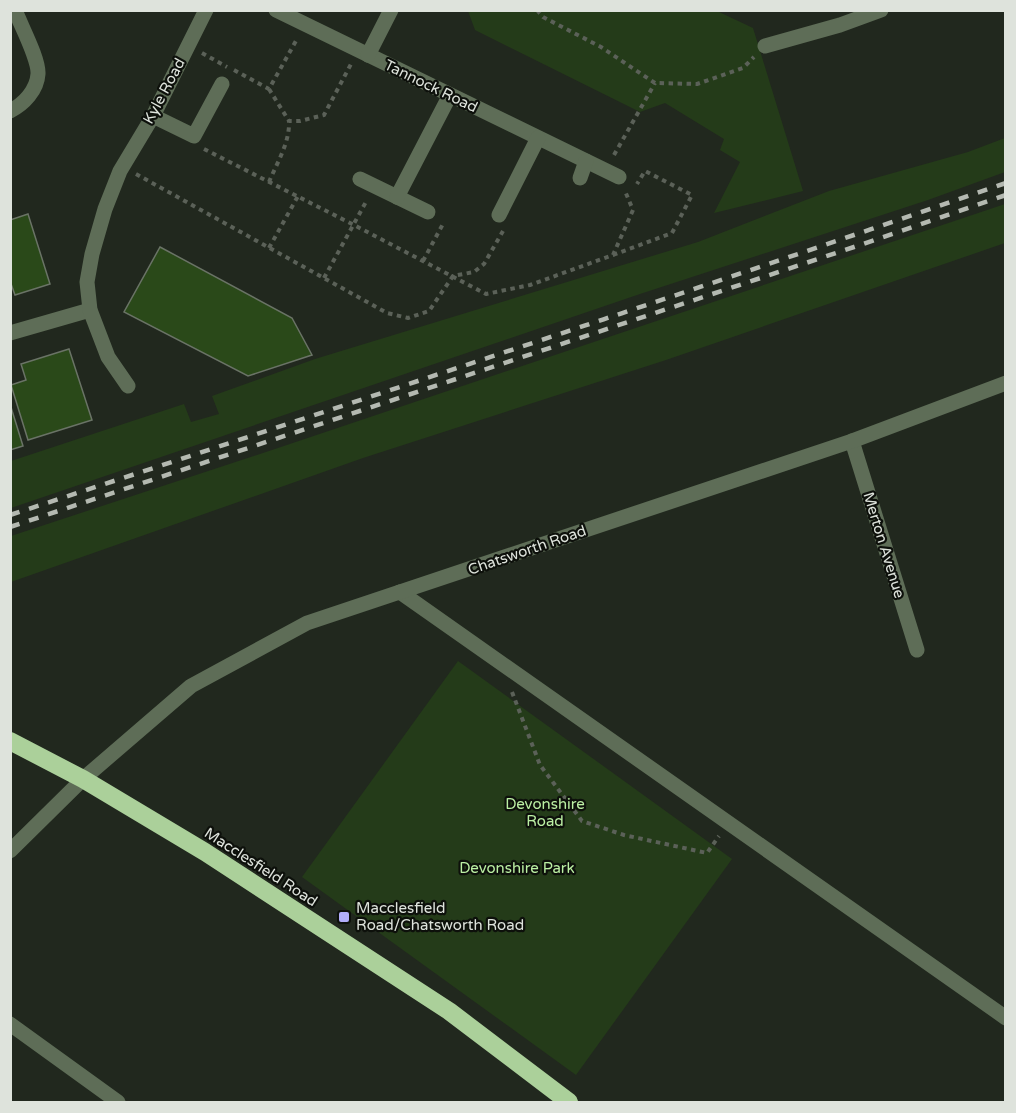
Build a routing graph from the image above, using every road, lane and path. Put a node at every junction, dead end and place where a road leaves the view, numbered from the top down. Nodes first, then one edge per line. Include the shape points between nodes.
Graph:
1 (15, 10) edge
2 (206, 10) edge
3 (276, 10) edge
4 (391, 10) edge
5 (537, 10) edge
6 (878, 11) edge
7 (304, 24) junction
8 (188, 46) junction
9 (765, 46) joint
10 (363, 53) junction
11 (655, 83) junction
12 (222, 84) dead end
13 (269, 89) junction
14 (450, 95) junction
15 (10, 111) edge
16 (153, 116) junction
17 (289, 122) junction
18 (194, 136) junction
19 (538, 138) junction
20 (586, 161) junction
21 (121, 169) junction
22 (612, 173) junction
23 (580, 178) dead end
24 (360, 179) dead end
25 (269, 182) junction
26 (375, 186) junction
27 (298, 196) junction
28 (397, 197) junction
29 (428, 212) joint
30 (499, 215) joint
31 (354, 225) junction
32 (268, 248) junction
33 (613, 255) junction
34 (423, 261) junction
35 (453, 276) junction
36 (324, 278) junction
37 (90, 310) junction
38 (10, 333) edge
39 (1005, 383) edge
40 (128, 386) dead end
41 (852, 441) junction
42 (400, 592) junction
43 (917, 650) dead end
44 (501, 663) junction
45 (10, 741) edge
46 (83, 779) junction
47 (729, 823) junction
48 (10, 851) edge
49 (1005, 1018) edge
50 (10, 1024) edge
51 (118, 1102) edge
52 (569, 1102) edge

1 - 15 street via 37,63 38,75 28,97
2 - 8 street, Kyle Road
3 - 7 street, Tannock Road
4 - 10 street
5 - 11 path
6 - 9 street
7 - 10 street, Tannock Road
7 - 13 path
8 - 13 path
8 - 16 street, Kyle Road
9 - 11 path via 743,68 697,84
10 - 14 street, Tannock Road
10 - 17 path via 324,115
11 - 22 path
12 - 18 street
13 - 17 path
14 - 19 street, Tannock Road
14 - 28 street
16 - 18 street
16 - 21 street, Kyle Road
17 - 25 path via 287,140
18 - 25 path via 204,149
19 - 20 street, Tannock Road
19 - 30 street
20 - 22 street, Tannock Road
20 - 23 street
21 - 32 path
21 - 37 street, Kyle Road via 92,254 87,282
22 - 33 path via 633,210
22 - 33 path via 635,186 645,171 692,195 672,233
24 - 26 street
25 - 27 path
26 - 28 street
26 - 31 path
27 - 31 path
27 - 32 path
28 - 29 street
29 - 34 path via 445,221
30 - 35 path via 509,221 484,264 474,272
31 - 34 path
31 - 36 path
32 - 36 path
33 - 35 path via 530,285 486,294
34 - 35 path
35 - 36 path via 429,311 408,318 387,313
37 - 38 street
37 - 40 street, Kyle Road via 108,357
39 - 41 street, Chatsworth Road
41 - 42 street, Chatsworth Road
41 - 43 street, Merton Avenue
42 - 44 street
42 - 46 street, Chatsworth Road via 307,623 191,686
44 - 47 street
44 - 47 path via 540,765 582,821 624,835 707,853
45 - 46 highway, Macclesfield Road
46 - 48 street, Chatsworth Road
46 - 52 highway, Macclesfield Road via 205,852 449,1011
47 - 49 street
50 - 51 street

